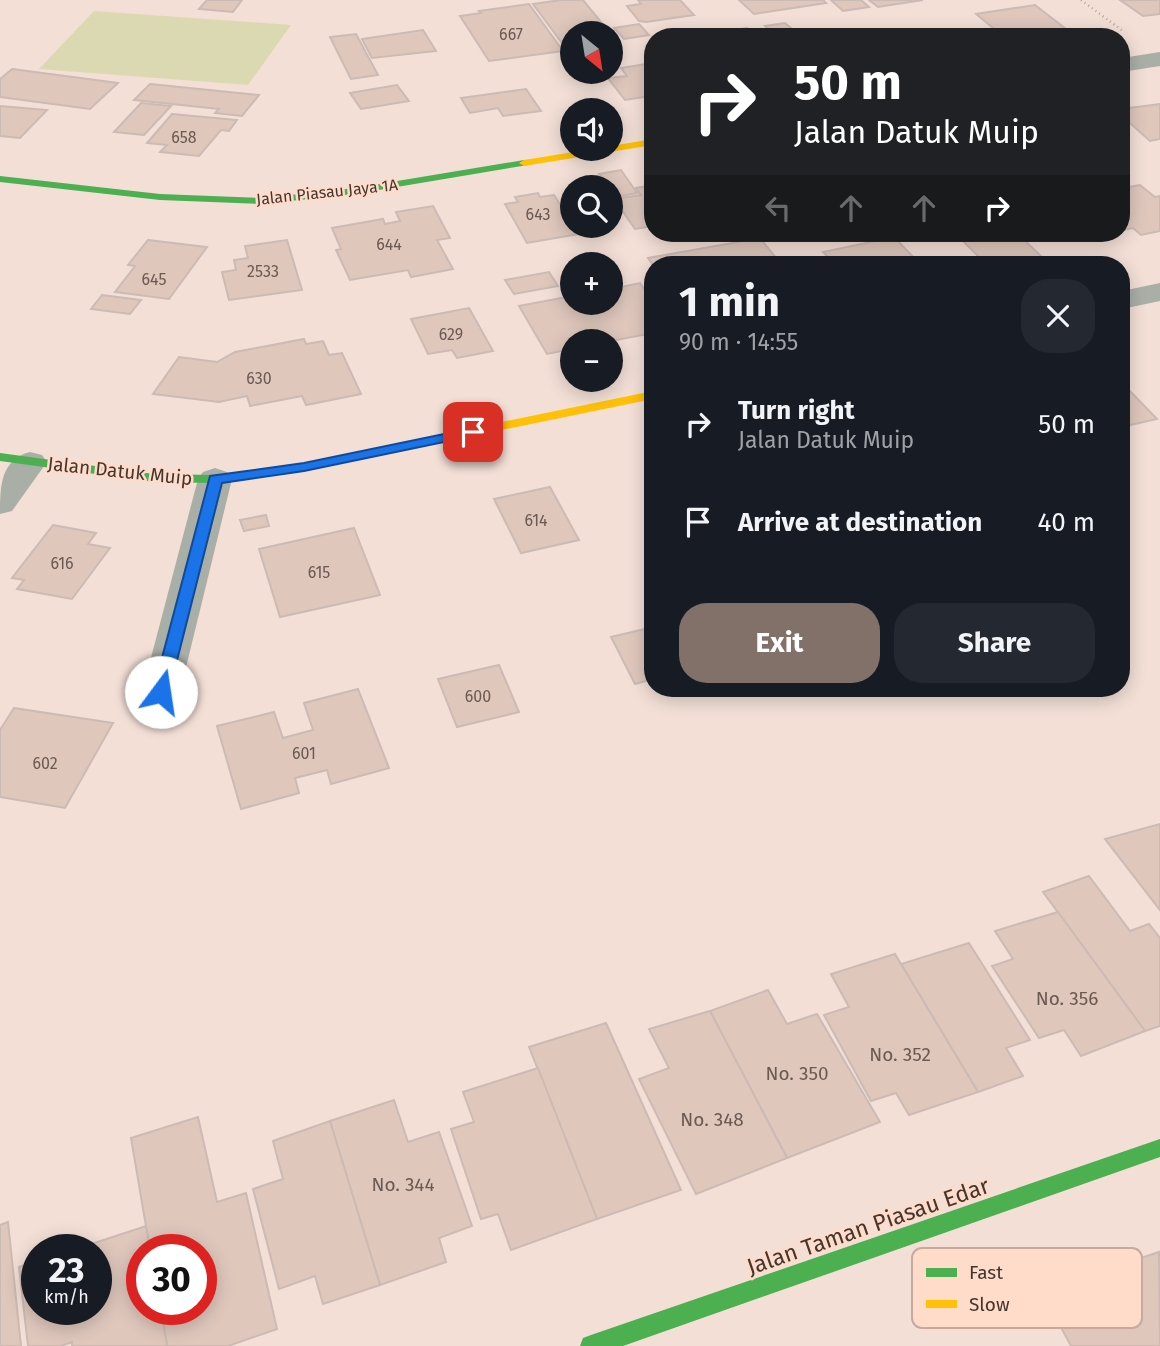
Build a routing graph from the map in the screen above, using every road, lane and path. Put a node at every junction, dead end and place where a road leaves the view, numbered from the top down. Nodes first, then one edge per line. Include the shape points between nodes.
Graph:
1 (1160, 59) edge
2 (1130, 64) edge
3 (644, 143) edge
4 (0, 179) edge
5 (1160, 292) edge
6 (1130, 298) edge
7 (644, 397) edge
8 (15, 460) edge
9 (215, 480) junction
10 (0, 503) edge
11 (161, 692) dead end
12 (1160, 1148) edge
13 (591, 1346) edge

1 - 2 street
3 - 4 street, Jalan Piasau Jaya 1A via 355,191 262,201 160,197
5 - 6 street
7 - 9 street, Jalan Datuk Muip via 304,467
8 - 9 street, Jalan Datuk Muip via 154,478
8 - 10 street
9 - 11 street
12 - 13 street, Jalan Taman Piasau Edar

